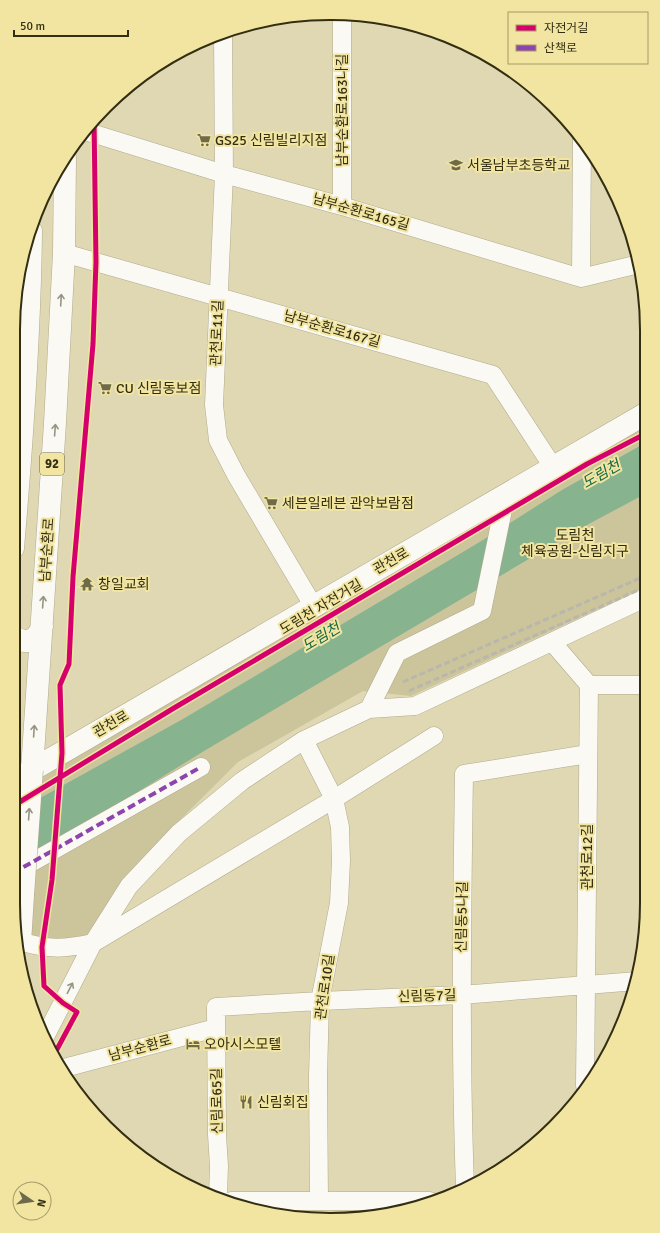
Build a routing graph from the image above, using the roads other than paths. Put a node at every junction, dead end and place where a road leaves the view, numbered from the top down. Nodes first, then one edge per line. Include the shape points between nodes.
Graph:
1 (342, 21) edge
2 (223, 39) edge
3 (91, 133) edge
4 (582, 149) edge
5 (65, 170) edge
6 (224, 174) junction
7 (342, 206) junction
8 (30, 253) edge
9 (64, 253) junction
10 (633, 265) edge
11 (581, 278) junction
12 (219, 297) junction
13 (640, 417) edge
14 (20, 457) edge
15 (553, 467) junction
16 (506, 495) junction
17 (640, 600) edge
18 (314, 606) junction
19 (42, 626) junction
20 (20, 640) edge
21 (552, 642) junction
22 (589, 685) junction
23 (640, 685) edge
24 (369, 710) junction
25 (434, 736) dead end
26 (304, 740) junction
27 (588, 754) junction
28 (201, 767) dead end
29 (22, 775) edge
30 (334, 798) junction
31 (20, 835) edge
32 (26, 850) junction
33 (20, 869) edge
34 (21, 924) edge
35 (23, 943) edge
36 (93, 943) junction
37 (629, 981) edge
38 (586, 984) junction
39 (461, 995) junction
40 (320, 1001) junction
41 (216, 1007) joint
42 (216, 1028) junction
43 (48, 1031) edge
44 (67, 1067) edge
45 (585, 1079) edge
46 (465, 1182) edge
47 (218, 1192) edge
48 (318, 1201) junction
49 (414, 1201) edge
50 (249, 1202) edge

1 - 7 street, 남부순환로163나길
2 - 6 street, 관천로11길
3 - 6 street, 남부순환로165길
4 - 11 street
5 - 9 main road, 남부순환로 / 92
6 - 7 street, 남부순환로165길
6 - 12 street, 관천로11길
7 - 11 street, 남부순환로165길
8 - 14 main road, 92
9 - 12 street, 남부순환로167길
19 -> 9 main road, 남부순환로 / 92
10 - 11 street
12 - 15 street, 남부순환로167길 via 493,375
12 - 18 street, 관천로11길 via 214,405 218,440
13 - 15 main road, 관천로
15 - 16 main road, 관천로
16 - 18 main road, 관천로
16 - 24 street via 482,610 397,653
17 - 21 street
18 - 29 main road, 관천로
19 - 20 main road via 37,636 26,641
29 -> 19 main road, 남부순환로 / 92
21 - 22 street
21 - 24 street via 415,706
22 - 23 street
22 - 27 street, 관천로12길
24 - 26 street
25 - 30 street
26 - 30 street, 관천로10길
26 - 36 street via 242,781 179,833 129,886
27 - 38 street, 관천로12길
27 - 39 street, 신림동5나길 via 464,774
28 - 33 street
32 -> 29 main road, 남부순환로 / 92, bridge
30 - 36 street
30 - 40 street, 관천로10길 via 340,827 339,903
31 - 32 main road, bridge via 26,844
32 - 34 main road, 남부순환로 / 92, bridge
35 - 36 street via 54,949
43 -> 36 street
37 - 38 street, 신림동7길
38 - 39 street, 신림동7길
38 - 45 street, 관천로12길
39 - 40 street, 신림동7길
39 - 46 street, 신림동5나길
40 - 41 street, 신림동7길
40 - 48 street, 관천로10길
41 - 42 street, 신림로65길
42 - 44 street, 남부순환로
42 - 47 street, 신림로65길
48 - 49 street
48 - 50 street

